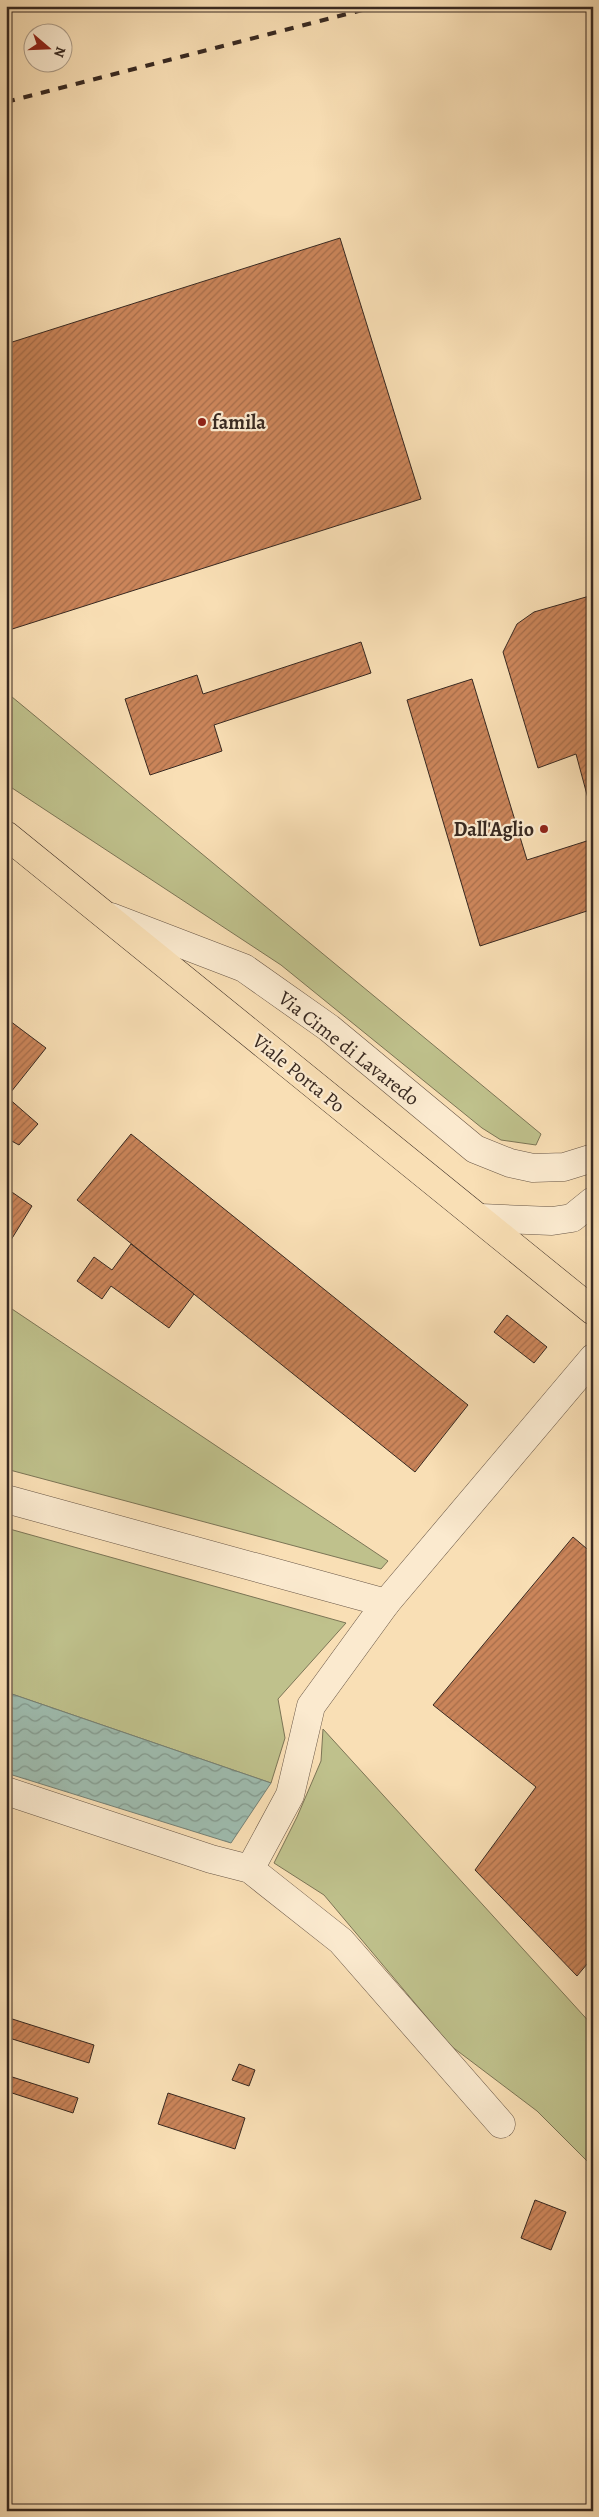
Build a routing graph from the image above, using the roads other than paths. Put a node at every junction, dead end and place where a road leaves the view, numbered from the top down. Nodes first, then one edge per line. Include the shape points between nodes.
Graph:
1 (6, 834) edge
2 (103, 914) junction
3 (593, 1158) edge
4 (593, 1201) edge
5 (481, 1218) junction
6 (593, 1311) edge
7 (593, 1358) edge
8 (6, 1499) edge
9 (386, 1603) junction
10 (6, 1791) edge
11 (250, 1869) junction
12 (501, 2124) dead end

1 - 2 main road, Viale Porta Po
2 - 3 street, Via Cime di Lavaredo via 244,968 329,1028 475,1149 533,1168 564,1167
2 - 5 main road, Viale Porta Po
4 - 5 street via 572,1218 552,1221
5 - 6 main road, Viale Porta Po
7 - 9 street
8 - 9 street
9 - 11 street via 311,1706 290,1795
10 - 11 street
11 - 12 street via 341,1941

